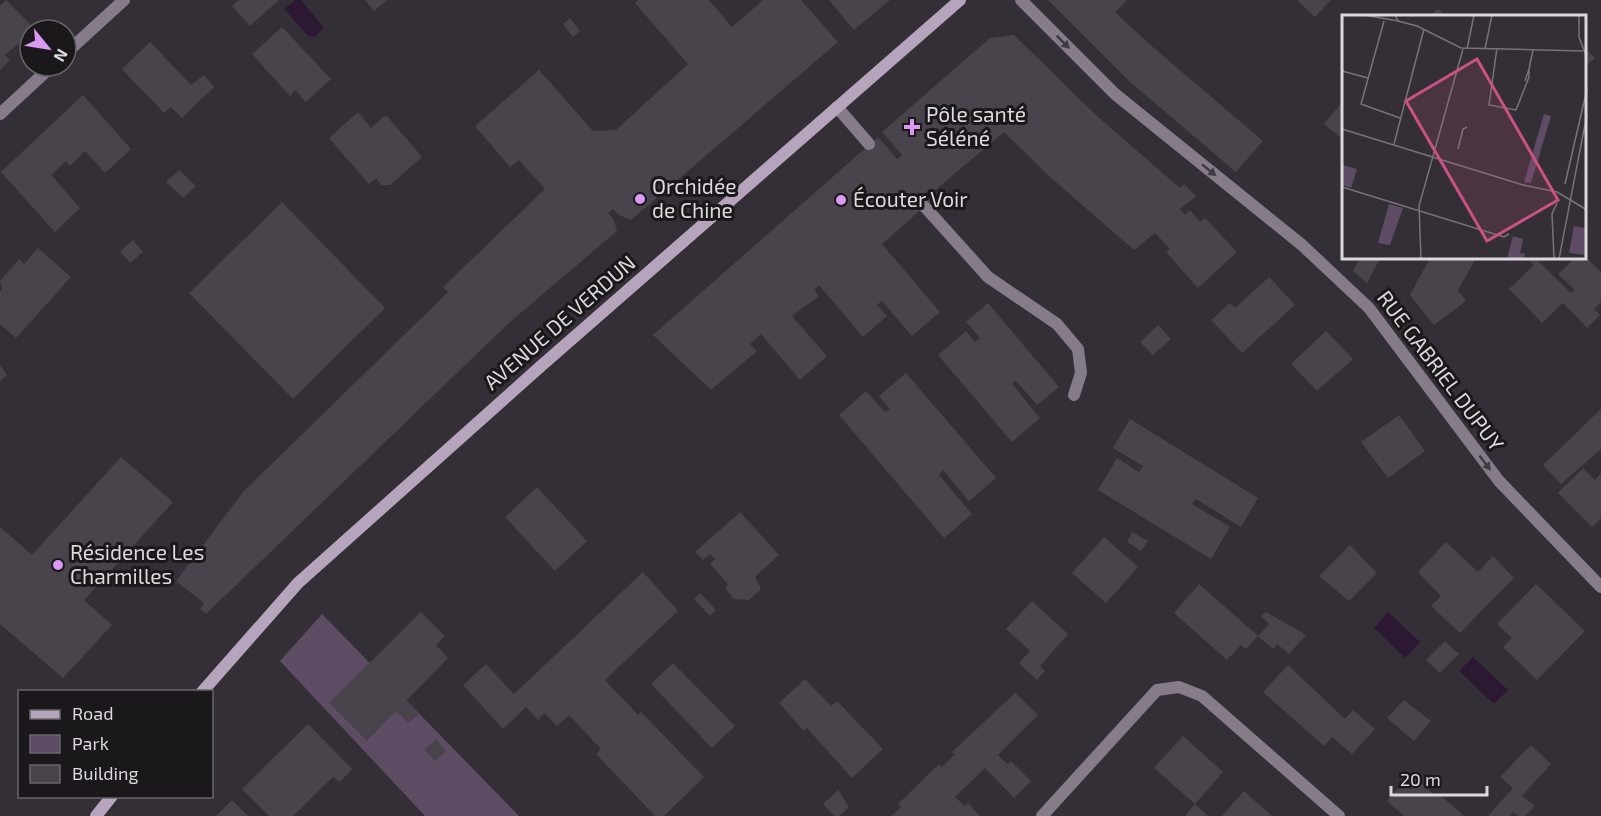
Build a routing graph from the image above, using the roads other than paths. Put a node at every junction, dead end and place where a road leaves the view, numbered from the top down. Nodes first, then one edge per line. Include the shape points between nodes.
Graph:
1 (124, 0) edge
2 (960, 0) edge
3 (1021, 0) edge
4 (78, 42) edge
5 (39, 78) edge
6 (837, 107) junction
7 (0, 114) edge
8 (869, 144) dead end
9 (925, 207) dead end
10 (1074, 395) dead end
11 (1601, 587) edge
12 (204, 690) edge
13 (110, 798) edge
14 (96, 816) edge
15 (1042, 816) edge
16 (1339, 816) edge

1 - 4 street
2 - 6 main road, AVENUE DE VERDUN
3 -> 11 street, RUE GABRIEL DUPUY via 1115,94 1302,245 1369,308 1499,481
5 - 7 street
6 - 8 street
6 - 12 main road, AVENUE DE VERDUN via 297,583
9 - 10 street via 988,278 1057,324 1078,349 1082,373
13 - 14 main road
15 - 16 street via 1157,690 1179,687 1202,696

